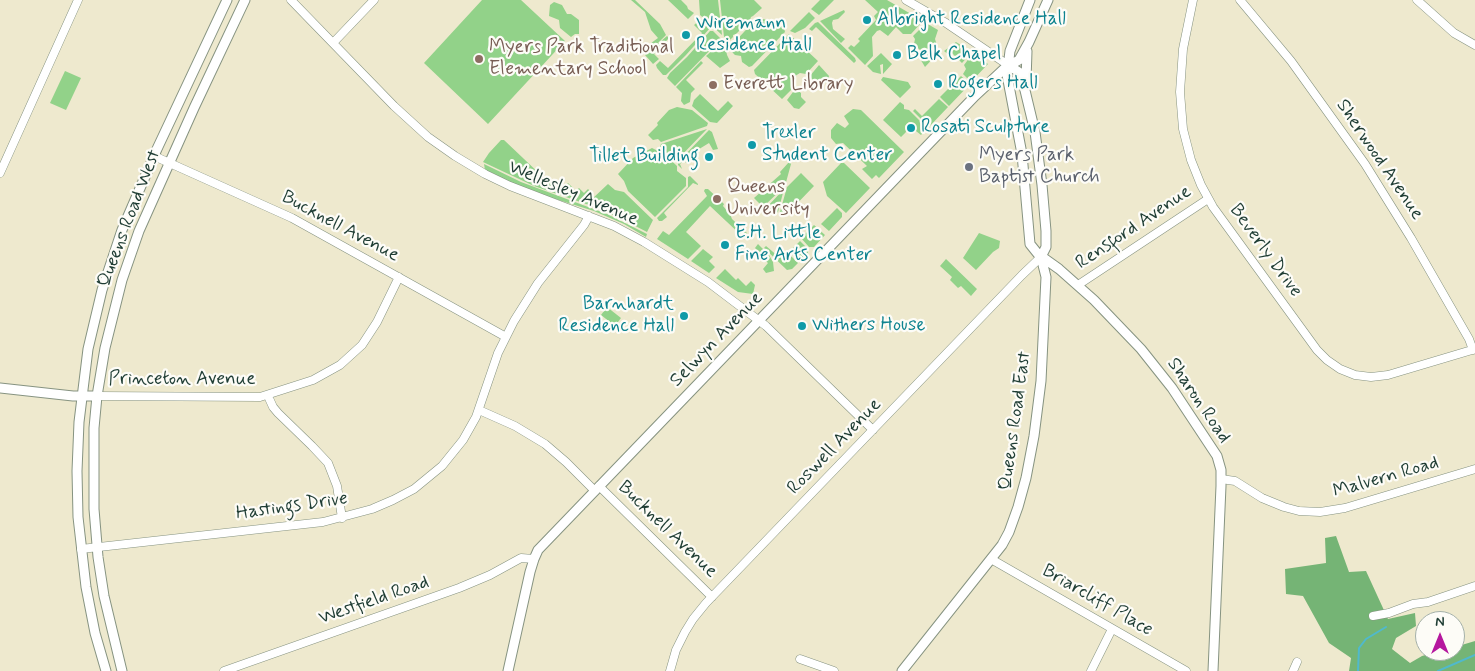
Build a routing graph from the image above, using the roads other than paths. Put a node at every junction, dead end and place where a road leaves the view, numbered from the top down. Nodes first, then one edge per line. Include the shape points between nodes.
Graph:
1 (78, 0) edge
2 (227, 0) edge
3 (245, 0) edge
4 (291, 0) edge
5 (374, 0) edge
6 (906, 0) edge
7 (1030, 0) edge
8 (1048, 0) edge
9 (1193, 0) edge
10 (1240, 0) edge
11 (1417, 0) edge
12 (1029, 42) junction
13 (332, 43) junction
14 (1475, 45) edge
15 (1008, 65) junction
16 (1027, 94) junction
17 (154, 156) junction
18 (169, 163) junction
19 (0, 174) edge
20 (1208, 198) junction
21 (589, 216) junction
22 (1041, 257) junction
23 (399, 277) junction
24 (1078, 285) junction
25 (759, 320) junction
26 (506, 337) junction
27 (1474, 350) edge
28 (0, 388) edge
29 (81, 396) junction
30 (97, 396) junction
31 (268, 396) junction
32 (479, 410) junction
33 (873, 430) junction
34 (1475, 470) edge
35 (1221, 479) junction
36 (597, 488) junction
37 (342, 518) junction
38 (97, 547) junction
39 (81, 550) junction
40 (534, 559) junction
41 (991, 559) junction
42 (1475, 586) edge
43 (712, 597) junction
44 (1373, 616) dead end
45 (1112, 629) junction
46 (800, 658) dead end
47 (1297, 662) dead end
48 (106, 671) edge
49 (122, 671) edge
50 (224, 671) edge
51 (508, 671) edge
52 (670, 671) edge
53 (834, 671) edge
54 (902, 671) edge
55 (1091, 671) edge
56 (1186, 671) edge
57 (1213, 671) edge
58 (1292, 671) edge

1 - 19 street
2 - 17 street, Queens Road West
3 - 18 street, Queens Road West
4 - 13 street, Wellesley Avenue
5 - 13 street
6 - 15 street
7 - 15 street via 1011,48
8 - 12 street
9 - 20 street, Beverly Drive via 1183,48 1180,102 1188,150
10 - 27 street, Sherwood Avenue via 1291,61 1365,164
11 - 14 street via 1454,33
12 - 15 street, Selwyn Avenue via 1020,59
12 - 16 street
13 - 21 street, Wellesley Avenue via 407,119 455,156 503,183
15 - 16 street via 1019,72
15 - 22 street via 1007,78 1023,163 1031,246
15 - 25 street, Selwyn Avenue
16 - 22 street via 1045,214 1046,244
17 - 18 street, Bucknell Avenue
17 - 29 street, Queens Road West via 106,276 90,338
18 - 23 street, Bucknell Avenue via 292,218
18 - 30 street, Queens Road West via 139,231 122,281
20 - 24 street, Rensford Avenue
20 - 27 street, Beverly Drive via 1312,344 1339,368 1366,377 1387,376
21 - 25 street, Wellesley Avenue via 644,242 708,282
21 - 26 street, Hastings Drive via 538,283
22 - 24 street, Sharon Road
22 - 33 street, Roswell Avenue
22 - 41 street, Queens Road East via 1045,273 1045,308 1035,430 1018,507 1005,540
23 - 26 street, Bucknell Avenue
23 - 31 street, Princeton Avenue via 376,326 349,358 315,379
24 - 35 street, Sharon Road via 1131,338 1172,388 1213,450
25 - 33 street, Wellesley Avenue
25 - 36 street, Selwyn Avenue
26 - 32 street, Hastings Drive
28 - 29 street, Princeton Avenue
29 - 30 street, Princeton Avenue
29 - 39 street, Queens Road West via 77,485
30 - 31 street, Princeton Avenue
30 - 38 street, Queens Road West via 93,479
31 - 37 street via 278,414 328,464 337,486
32 - 36 street, Bucknell Avenue via 545,444
32 - 37 street, Hastings Drive via 457,449 426,481 385,504
33 - 43 street, Roswell Avenue
34 - 35 street, Malvern Road via 1345,508 1320,512 1284,507 1235,482
35 - 57 street, Sharon Road
36 - 40 street, Selwyn Avenue via 541,547
36 - 43 street, Bucknell Avenue
37 - 38 street, Hastings Drive
38 - 39 street, Hastings Drive
38 - 49 street, Queens Road West via 108,615
39 - 48 street, Queens Road West via 91,614
40 - 50 street, Westfield Road via 520,558 459,588
40 - 51 street, Selwyn Avenue
41 - 45 street, Briarcliff Place
41 - 54 street, Queens Road East
42 - 44 street
43 - 52 street, Roswell Avenue via 685,632
45 - 55 street
45 - 56 street, Briarcliff Place
46 - 53 street
47 - 58 street

